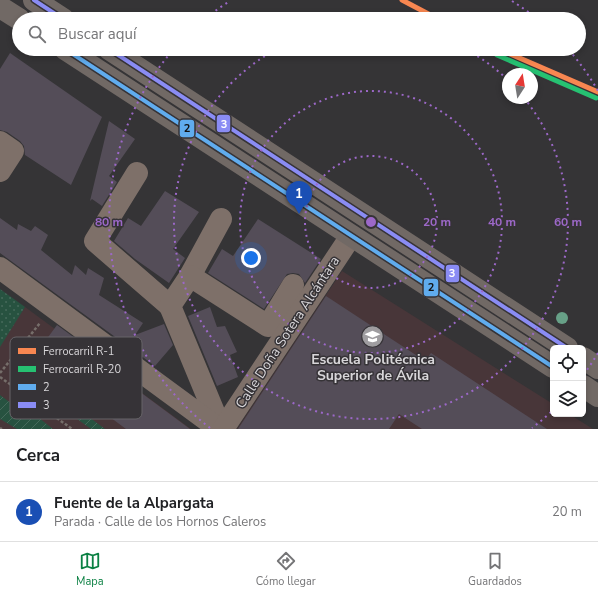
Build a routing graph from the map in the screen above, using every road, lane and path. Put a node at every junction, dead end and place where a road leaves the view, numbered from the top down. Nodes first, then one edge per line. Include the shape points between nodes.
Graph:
1 (34, 0) edge
2 (0, 7) edge
3 (52, 12) edge
4 (12, 15) edge
5 (76, 56) edge
6 (120, 56) edge
7 (0, 142) edge
8 (0, 171) edge
9 (136, 173) dead end
10 (221, 219) dead end
11 (351, 236) junction
12 (0, 268) edge
13 (190, 276) junction
14 (293, 285) dead end
15 (170, 306) junction
16 (44, 317) dead end
17 (28, 337) edge
18 (95, 337) edge
19 (562, 345) edge
20 (10, 360) edge
21 (586, 360) edge
22 (550, 365) edge
23 (598, 368) edge
24 (142, 371) edge
25 (0, 373) edge
26 (0, 378) edge
27 (10, 385) edge
28 (586, 388) edge
29 (598, 396) edge
30 (58, 419) edge
31 (72, 429) edge
32 (221, 429) edge

1 - 3 main road
2 - 4 main road
5 - 11 main road
6 - 19 main road
7 - 8 street via 13,151
9 - 15 street via 95,241
10 - 13 street
11 - 22 main road
11 - 32 street, Calle Doña Sotera Alcántara
12 - 18 street
13 - 14 street via 268,326
13 - 15 street
15 - 32 street
16 - 17 path
20 - 25 path
21 - 23 main road
24 - 32 street
26 - 27 path
28 - 29 main road
30 - 31 path

